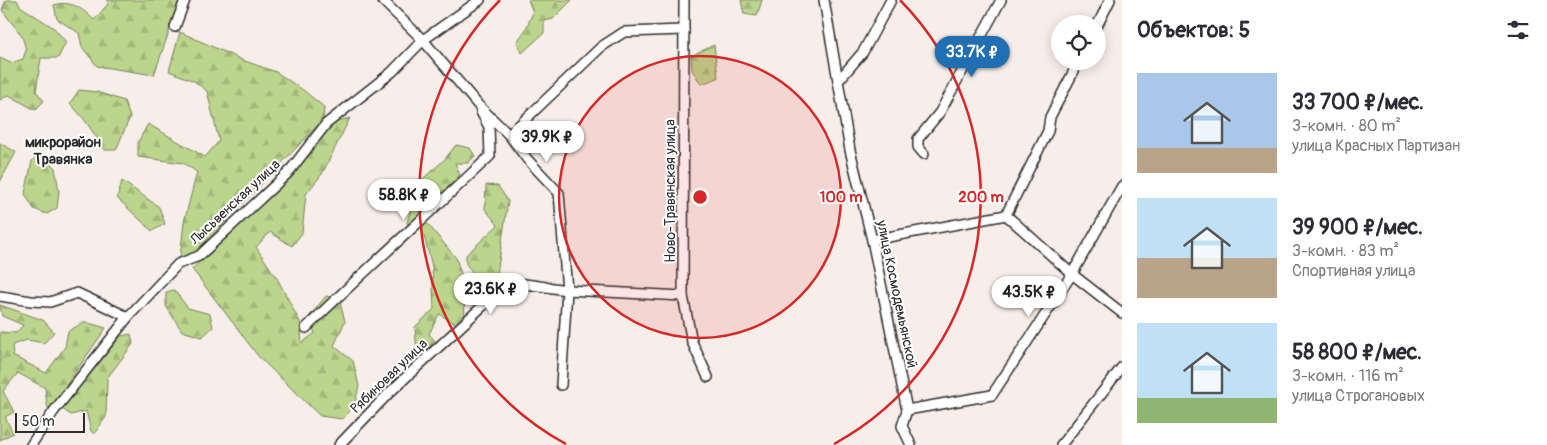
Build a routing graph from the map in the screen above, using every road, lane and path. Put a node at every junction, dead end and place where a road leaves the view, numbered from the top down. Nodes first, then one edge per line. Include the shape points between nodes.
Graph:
1 (185, 0) edge
2 (382, 0) edge
3 (480, 0) edge
4 (684, 0) edge
5 (824, 0) edge
6 (891, 0) edge
7 (1001, 0) edge
8 (1110, 0) edge
9 (1102, 15) edge
10 (175, 27) dead end
11 (684, 30) junction
12 (423, 40) junction
13 (1074, 70) edge
14 (838, 81) junction
15 (478, 105) junction
16 (509, 135) junction
17 (924, 154) dead end
18 (1122, 186) edge
19 (1006, 216) junction
20 (872, 240) junction
21 (1072, 274) junction
22 (567, 290) junction
23 (0, 296) edge
24 (683, 296) junction
25 (1122, 313) edge
26 (128, 317) junction
27 (306, 328) dead end
28 (1122, 367) edge
29 (708, 377) dead end
30 (560, 385) dead end
31 (907, 410) junction
32 (31, 445) edge
33 (338, 445) edge
34 (911, 445) edge
35 (1061, 445) edge

1 - 10 street
2 - 12 street
3 - 12 street, Лысьвенская улица
4 - 11 street, Ново-Травянская улица
5 - 14 street, улица Космодемьянской
6 - 14 street via 863,52
7 - 17 street via 940,112 918,139 918,147
8 - 9 street
11 - 16 street via 624,32 601,47
11 - 24 street, Ново-Травянская улица
12 - 15 street
12 - 26 street, Лысьвенская улица via 392,72 326,124 288,173 199,256 178,264
13 - 19 street
14 - 20 street, улица Космодемьянской via 850,150
15 - 16 street
15 - 27 street via 489,127 490,156
16 - 22 street via 559,194
18 - 21 street
19 - 20 street
19 - 21 street
20 - 31 street, улица Космодемьянской
21 - 25 street
21 - 31 street via 992,396
22 - 24 street, Рябиновая улица
22 - 30 street
22 - 33 street, Рябиновая улица via 518,283 501,289
23 - 26 street via 50,302 77,294
24 - 29 street, Ново-Травянская улица via 692,342
26 - 32 street, Лысьвенская улица
28 - 35 street
31 - 34 street, улица Космодемьянской via 902,426

